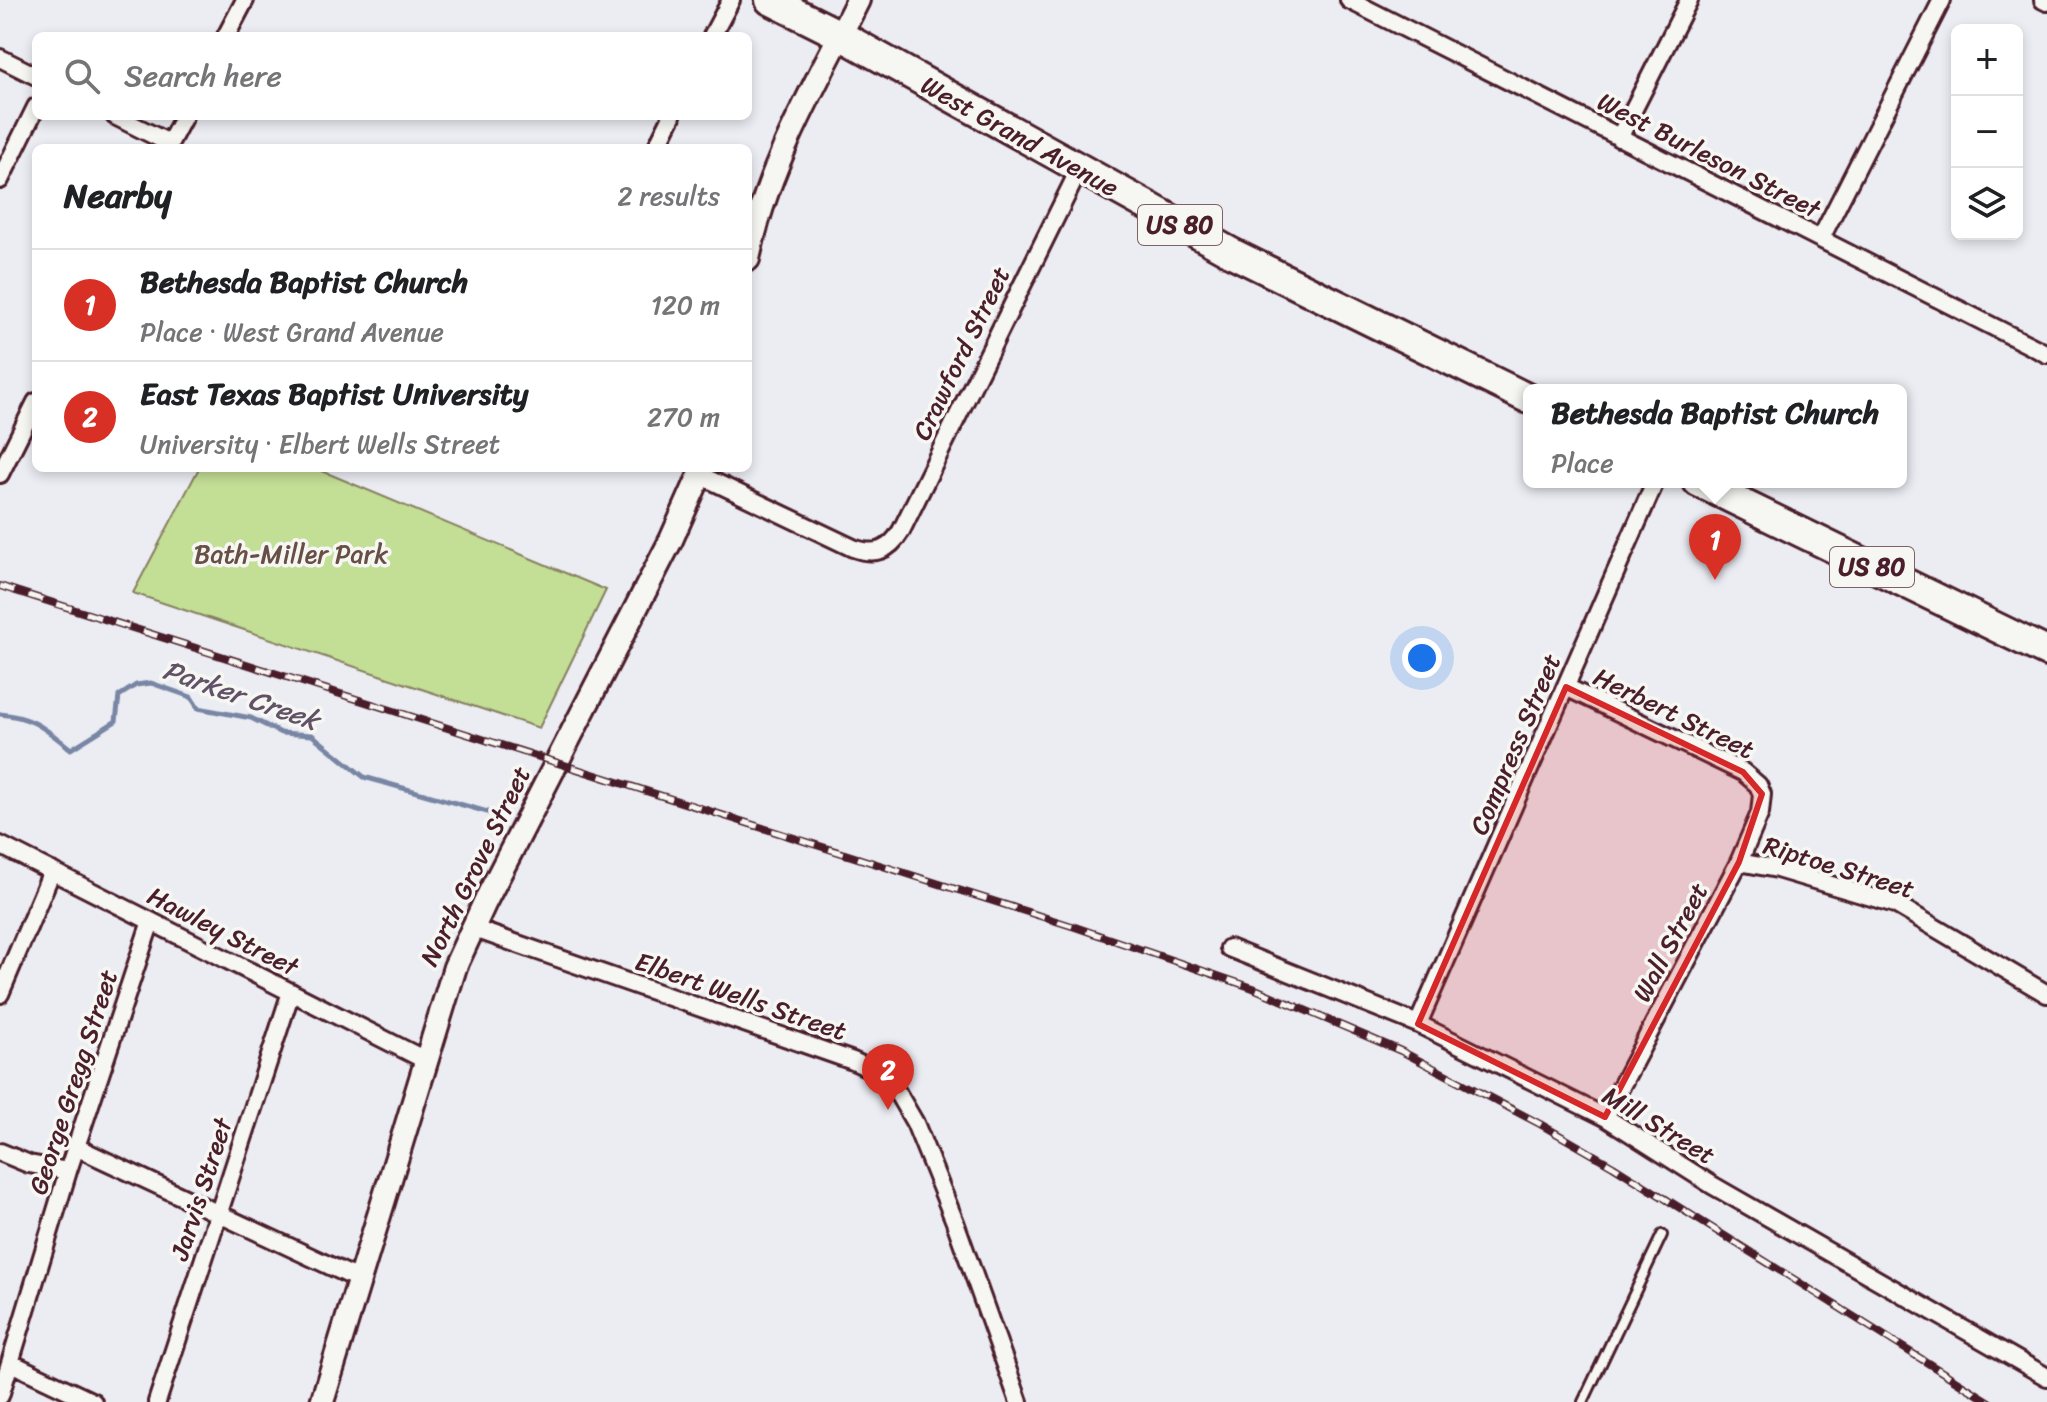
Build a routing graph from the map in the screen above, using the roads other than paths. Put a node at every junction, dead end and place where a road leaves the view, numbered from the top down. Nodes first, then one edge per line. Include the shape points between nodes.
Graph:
1 (245, 0) edge
2 (731, 0) edge
3 (770, 0) edge
4 (858, 0) edge
5 (1349, 0) edge
6 (1689, 0) edge
7 (1942, 0) edge
8 (228, 32) edge
9 (714, 32) edge
10 (840, 35) junction
11 (0, 58) edge
12 (32, 74) edge
13 (32, 115) edge
14 (122, 120) edge
15 (182, 120) edge
16 (670, 120) edge
17 (1619, 138) junction
18 (164, 144) edge
19 (169, 144) edge
20 (658, 144) edge
21 (1080, 168) junction
22 (0, 180) edge
23 (1821, 238) junction
24 (752, 242) edge
25 (2047, 354) edge
26 (1523, 396) edge
27 (32, 410) edge
28 (1, 469) edge
29 (701, 472) edge
30 (703, 472) edge
31 (1652, 488) edge
32 (1710, 488) edge
33 (2047, 652) edge
34 (1566, 687) junction
35 (1758, 785) joint
36 (0, 845) edge
37 (1739, 862) junction
38 (52, 871) junction
39 (151, 921) junction
40 (472, 928) junction
41 (1229, 948) dead end
42 (1, 991) edge
43 (291, 992) junction
44 (2047, 994) edge
45 (1418, 1024) junction
46 (425, 1060) junction
47 (1605, 1117) junction
48 (76, 1147) junction
49 (0, 1152) edge
50 (68, 1171) junction
51 (218, 1212) junction
52 (1662, 1235) dead end
53 (358, 1279) junction
54 (0, 1336) edge
55 (17, 1344) junction
56 (11, 1363) junction
57 (2047, 1377) edge
58 (0, 1396) edge
59 (93, 1402) edge
60 (157, 1402) edge
61 (322, 1402) edge
62 (1019, 1402) edge
63 (1583, 1402) edge

1 - 8 street
2 - 9 street
3 - 10 highway, West Grand Avenue / US 80
4 - 10 main road
5 - 17 street, West Burleson Street
6 - 17 street
7 - 23 street
10 - 21 highway, West Grand Avenue / US 80
10 - 24 main road via 776,168
11 - 12 street
13 - 22 street
14 - 18 street
15 - 19 street
16 - 20 street
17 - 23 street, West Burleson Street
21 - 26 highway, West Grand Avenue / US 80 via 1232,253
21 - 30 street, Crawford Street via 895,542 879,552 853,548
23 - 25 street, West Burleson Street
27 - 28 street
29 - 40 main road, North Grove Street via 671,540
31 - 34 street, Compress Street
32 - 33 highway, US 80
34 - 35 street, Herbert Street via 1743,772
34 - 45 street, Compress Street
35 - 37 street, Wall Street via 1760,813
36 - 38 street, Hawley Street
37 - 44 street, Riptoe Street via 1895,904
37 - 47 street, Wall Street
38 - 39 street, Hawley Street
38 - 42 street
39 - 43 street, Hawley Street
39 - 48 street, George Gregg Street
40 - 46 main road, North Grove Street
40 - 62 street, Elbert Wells Street via 853,1061 886,1079 901,1096 928,1151
41 - 45 street, Mill Street
43 - 46 street, Hawley Street
43 - 51 street, Jarvis Street
45 - 47 street, Mill Street
46 - 53 main road, North Grove Street
47 - 57 street, Mill Street via 1725,1193
48 - 50 street, George Gregg Street
48 - 51 street
49 - 50 street
50 - 55 street, George Gregg Street
51 - 53 street
51 - 60 street, Jarvis Street
52 - 63 lane
53 - 61 main road, North Grove Street
54 - 55 street
55 - 56 street, George Gregg Street
56 - 58 street, George Gregg Street
56 - 59 street

